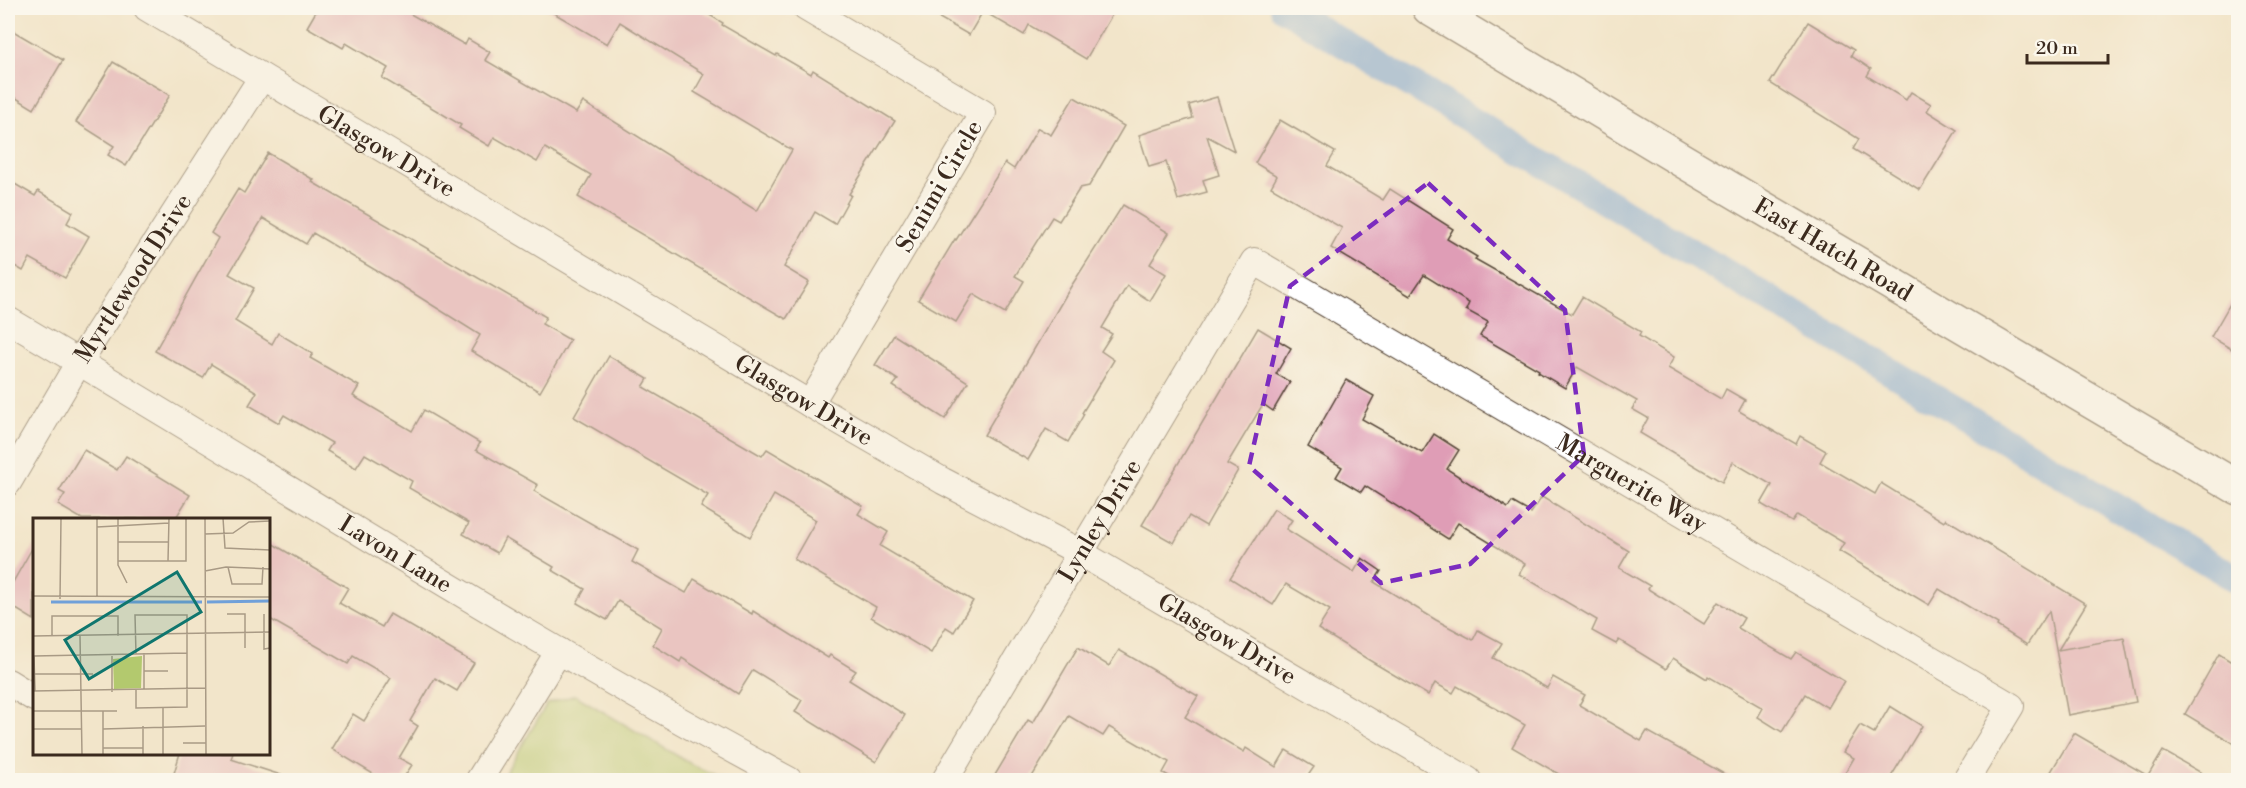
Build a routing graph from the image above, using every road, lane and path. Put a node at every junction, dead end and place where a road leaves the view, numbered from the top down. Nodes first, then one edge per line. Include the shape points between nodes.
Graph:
1 (147, 8) edge
2 (806, 8) edge
3 (1429, 8) edge
4 (262, 77) junction
5 (1254, 261) joint
6 (8, 321) edge
7 (79, 363) junction
8 (810, 404) junction
9 (8, 483) edge
10 (2238, 488) edge
11 (1079, 552) junction
12 (559, 651) junction
13 (8, 682) edge
14 (33, 697) edge
15 (479, 780) edge
16 (789, 780) edge
17 (945, 780) edge
18 (1468, 780) edge
19 (1966, 780) edge

1 - 4 street, Glasgow Drive
2 - 8 street, Senimi Circle via 983,113
3 - 10 main road, East Hatch Road
4 - 7 street, Myrtlewood Drive
4 - 8 street, Glasgow Drive
5 - 11 street, Lynley Drive
5 - 19 street, Marguerite Way via 2011,706
6 - 7 street, Lavon Lane
7 - 9 street, Myrtlewood Drive
7 - 12 street, Lavon Lane
8 - 11 street, Glasgow Drive via 943,481
11 - 17 street, Lynley Drive
11 - 18 street, Glasgow Drive
12 - 15 street
12 - 16 street, Lavon Lane
13 - 14 street

